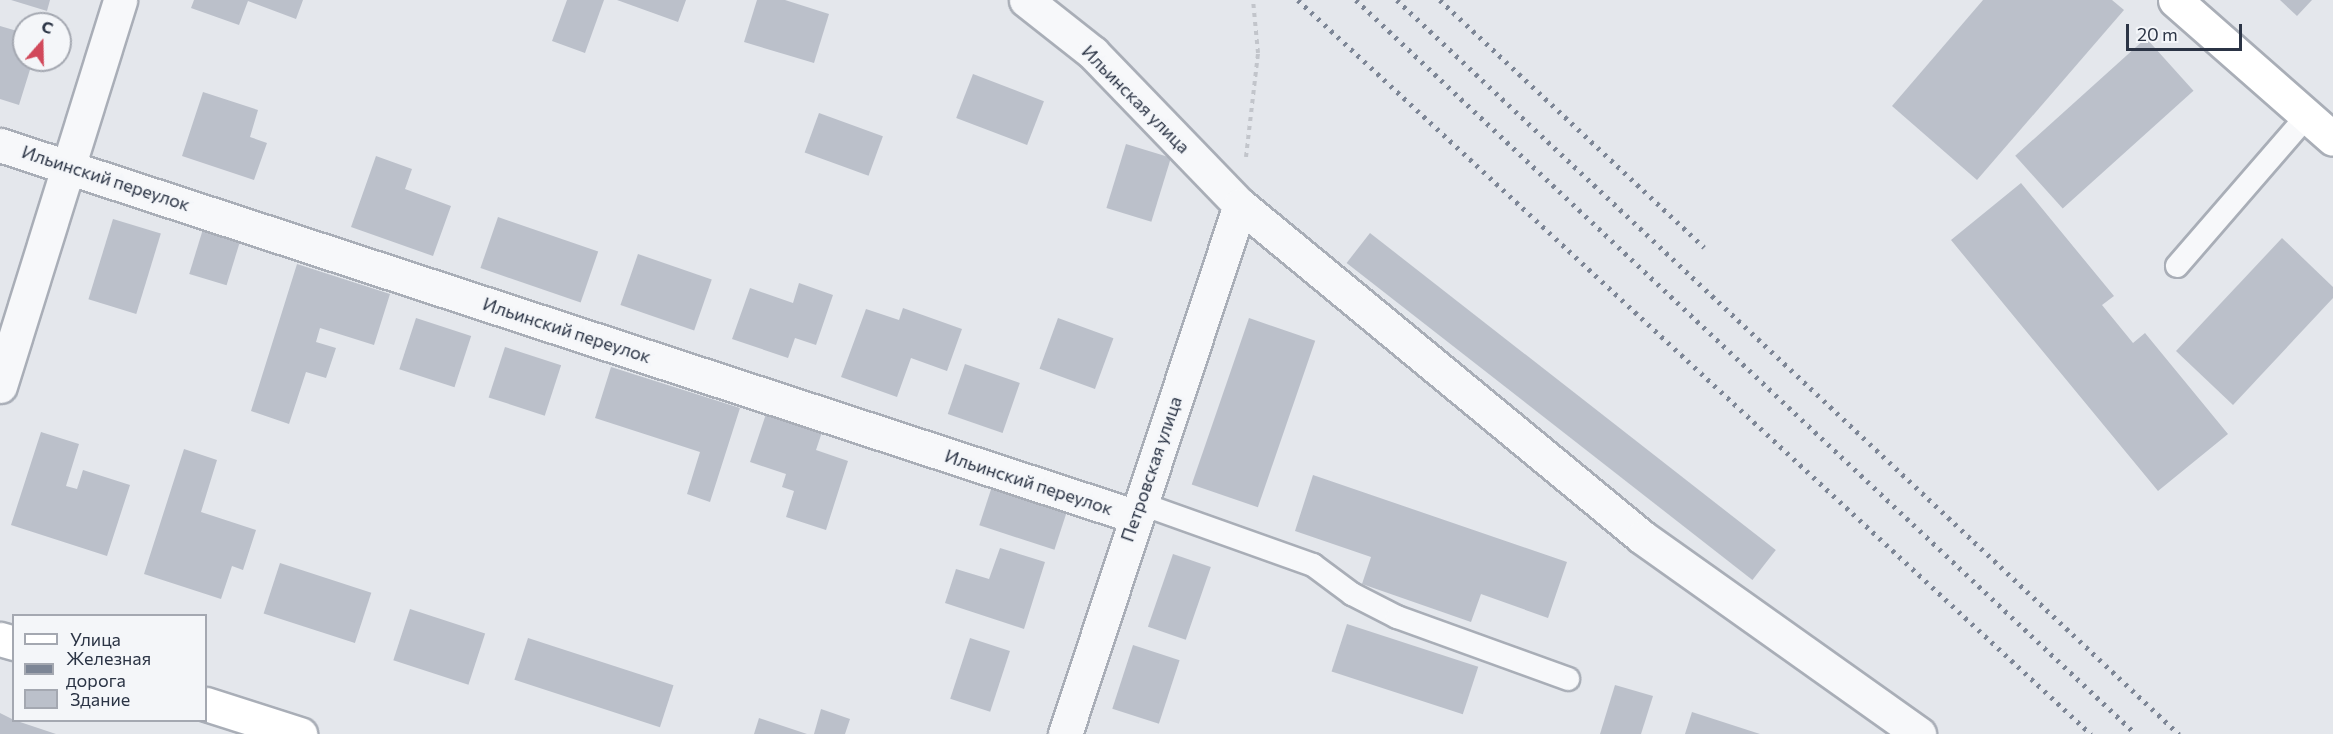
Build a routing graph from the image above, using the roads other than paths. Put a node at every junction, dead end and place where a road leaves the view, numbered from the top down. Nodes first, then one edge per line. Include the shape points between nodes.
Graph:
1 (120, 0) edge
2 (1026, 0) edge
3 (2175, 0) edge
4 (2307, 116) junction
5 (2333, 139) edge
6 (0, 144) edge
7 (67, 165) junction
8 (1240, 205) junction
9 (2176, 266) dead end
10 (0, 386) edge
11 (1137, 510) junction
12 (1568, 679) dead end
13 (207, 704) edge
14 (300, 734) edge
15 (1065, 734) edge
16 (1919, 734) edge

1 - 7 street
2 - 8 street, Ильинская улица via 1093,53
3 - 4 main road
4 - 5 main road
4 - 9 lane
6 - 7 street, Ильинский переулок
7 - 10 street
7 - 11 street, Ильинский переулок
8 - 11 street, Петровская улица
8 - 16 street, Ильинская улица via 1642,537
11 - 12 lane via 1313,564 1352,594 1397,617
11 - 15 street, Петровская улица
13 - 14 main road

